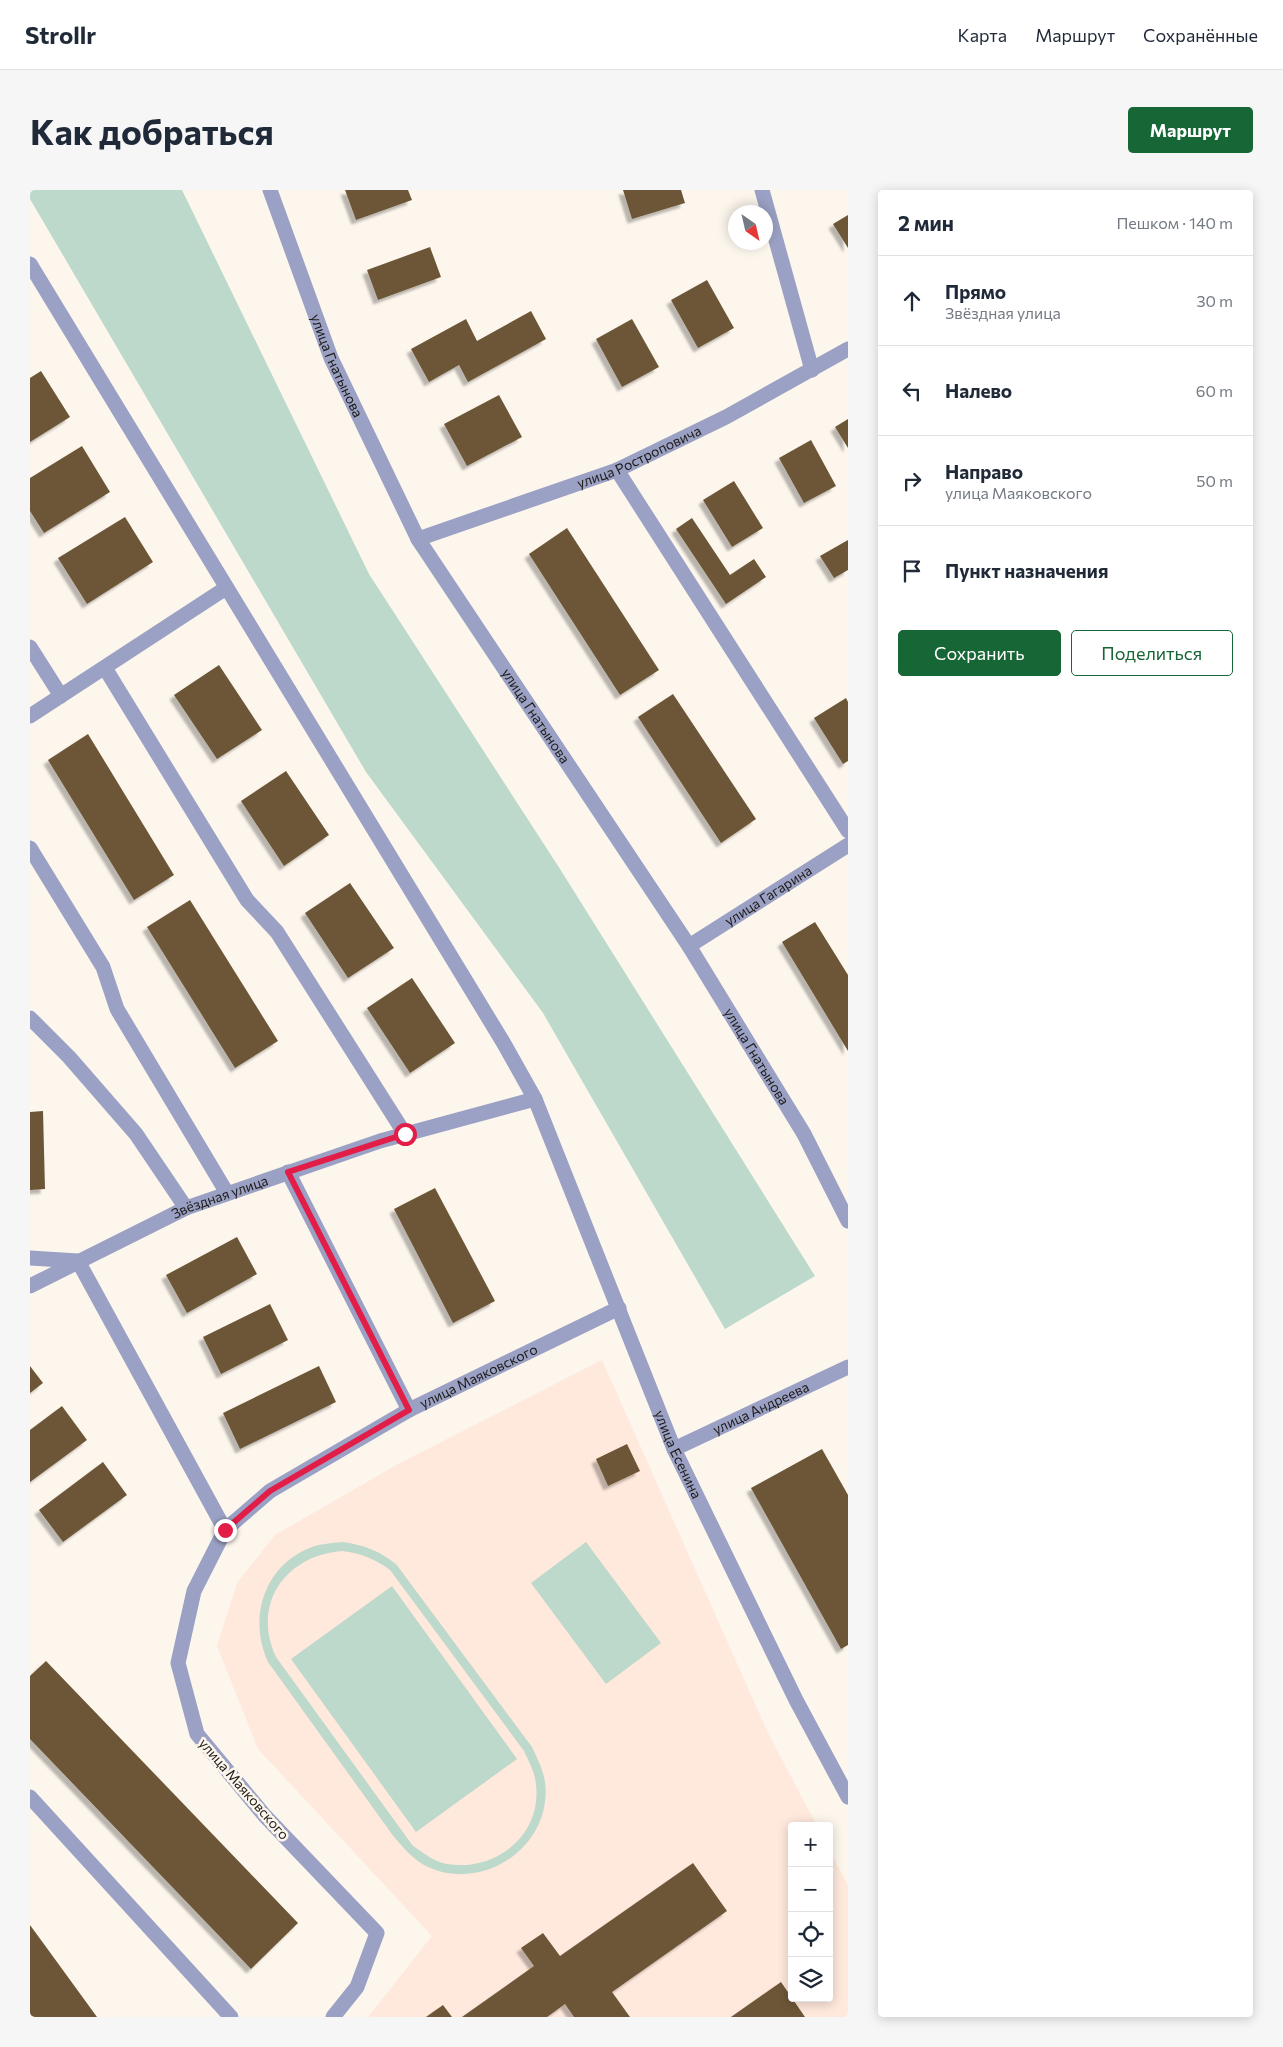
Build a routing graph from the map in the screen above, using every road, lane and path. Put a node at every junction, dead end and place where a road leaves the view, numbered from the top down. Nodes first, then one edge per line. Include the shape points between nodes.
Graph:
1 (270, 190) edge
2 (762, 190) edge
3 (30, 265) edge
4 (848, 349) edge
5 (812, 370) junction
6 (617, 470) junction
7 (418, 539) junction
8 (226, 588) junction
9 (30, 647) edge
10 (105, 668) junction
11 (61, 696) junction
12 (30, 716) edge
13 (848, 830) edge
14 (848, 845) edge
15 (30, 848) edge
16 (688, 946) junction
17 (30, 1018) edge
18 (534, 1099) junction
19 (405, 1134) junction
20 (288, 1172) junction
21 (227, 1193) junction
22 (186, 1208) junction
23 (848, 1220) edge
24 (30, 1258) edge
25 (78, 1261) junction
26 (30, 1286) edge
27 (619, 1308) junction
28 (848, 1366) edge
29 (409, 1410) junction
30 (674, 1448) junction
31 (225, 1530) junction
32 (30, 1797) edge
33 (848, 1797) edge
34 (231, 2017) edge
35 (333, 2017) edge

1 - 7 street, улица Гнатынова via 331,358
2 - 5 street
3 - 8 street, улица Есенина
4 - 5 street, улица Ростроповича
5 - 6 street, улица Ростроповича via 726,417
6 - 7 street, улица Ростроповича
6 - 13 street
7 - 16 street, улица Гнатынова
8 - 10 street
8 - 18 street, улица Есенина via 498,1033
9 - 11 street
10 - 11 street
10 - 19 street via 247,900 277,932
11 - 12 street
14 - 16 street, улица Гагарина
15 - 21 street via 103,967 117,1009
16 - 23 street, улица Гнатынова via 804,1134
17 - 22 street via 136,1134
18 - 19 street, Звёздная улица
18 - 27 street, улица Есенина
19 - 20 street, Звёздная улица
20 - 21 street, Звёздная улица
20 - 29 street
21 - 22 street, Звёздная улица
22 - 25 street, Звёздная улица
24 - 25 street
25 - 26 street, Звёздная улица
25 - 31 street
27 - 29 street, улица Маяковского
27 - 30 street, улица Есенина
28 - 30 street, улица Андреева
29 - 31 street, улица Маяковского via 270,1491
30 - 33 street, улица Есенина via 796,1700
31 - 35 street, улица Маяковского via 194,1591 178,1662 197,1734 265,1816 377,1934 357,1987
32 - 34 street

